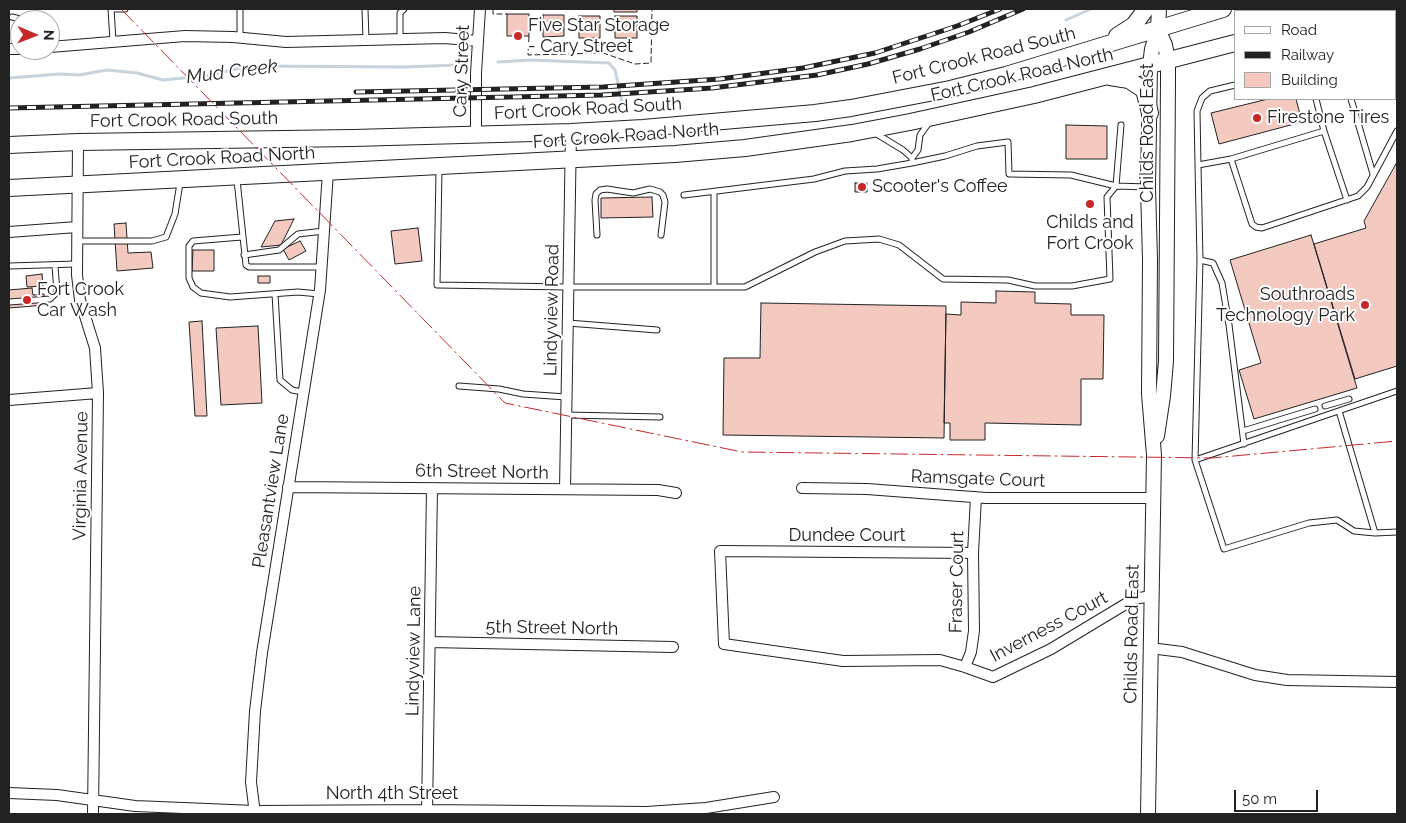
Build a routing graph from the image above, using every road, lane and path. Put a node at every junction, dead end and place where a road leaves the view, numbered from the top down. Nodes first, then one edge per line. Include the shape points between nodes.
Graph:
1 (111, 9) edge
2 (125, 9) edge
3 (240, 9) edge
4 (365, 9) edge
5 (404, 9) edge
6 (480, 9) edge
7 (1146, 9) edge
8 (1159, 9) edge
9 (1223, 9) edge
10 (1158, 29) junction
11 (240, 38) junction
12 (400, 39) junction
13 (366, 40) junction
14 (113, 41) junction
15 (478, 41) junction
16 (1234, 43) edge
17 (60, 46) edge
18 (1099, 47) junction
19 (1168, 61) junction
20 (1150, 65) junction
21 (1105, 76) junction
22 (1234, 85) edge
23 (1316, 100) edge
24 (1351, 100) edge
25 (1150, 113) junction
26 (936, 116) junction
27 (1121, 126) dead end
28 (869, 130) junction
29 (1324, 131) junction
30 (571, 132) junction
31 (1397, 132) edge
32 (476, 135) junction
33 (78, 142) junction
34 (9, 145) edge
35 (570, 159) junction
36 (1231, 159) junction
37 (912, 160) junction
38 (1198, 165) junction
39 (439, 166) junction
40 (328, 172) junction
41 (1373, 174) junction
42 (236, 177) junction
43 (180, 180) junction
44 (78, 185) junction
45 (1116, 186) junction
46 (1148, 187) junction
47 (9, 188) edge
48 (714, 192) junction
49 (684, 196) dead end
50 (1347, 200) junction
51 (77, 227) junction
52 (325, 231) junction
53 (9, 232) edge
54 (597, 235) dead end
55 (661, 235) dead end
56 (242, 237) junction
57 (77, 240) junction
58 (244, 255) junction
59 (1200, 260) junction
60 (76, 264) junction
61 (9, 266) edge
62 (55, 266) junction
63 (322, 267) junction
64 (714, 287) junction
65 (569, 288) junction
66 (275, 294) junction
67 (319, 294) junction
68 (9, 302) edge
69 (568, 323) junction
70 (657, 330) dead end
71 (459, 386) dead end
72 (1397, 391) edge
73 (303, 392) junction
74 (98, 393) junction
75 (567, 397) junction
76 (1349, 399) dead end
77 (9, 400) edge
78 (1325, 406) dead end
79 (1315, 409) dead end
80 (1339, 411) junction
81 (566, 415) junction
82 (660, 417) dead end
83 (1243, 432) junction
84 (1244, 444) junction
85 (1154, 455) junction
86 (1195, 460) junction
87 (288, 487) junction
88 (432, 488) junction
89 (802, 488) dead end
90 (566, 490) junction
91 (676, 493) dead end
92 (976, 498) junction
93 (1153, 498) junction
94 (1397, 532) edge
95 (1375, 533) junction
96 (973, 553) junction
97 (1151, 596) junction
98 (430, 642) junction
99 (724, 644) joint
100 (673, 647) dead end
101 (1150, 648) junction
102 (965, 667) junction
103 (1397, 682) edge
104 (9, 793) edge
105 (774, 797) dead end
106 (94, 800) junction
107 (255, 812) edge
108 (427, 812) edge
109 (93, 814) edge
110 (1148, 814) edge

1 - 2 lane
1 - 14 lane
3 - 11 lane
4 - 13 lane
5 - 12 lane via 400,13
6 - 15 street, Cary Street
7 - 18 main road via 1134,25
8 - 10 street
9 - 10 main road
10 - 18 main road, Fort Crook Road South
10 - 19 street, Childs Road East
10 - 20 street, Childs Road East
11 - 13 street via 286,42
11 - 14 street via 185,36
12 - 13 street
12 - 15 street
14 - 17 street
15 - 32 street, Cary Street
16 - 19 main road, Fort Crook Road North
18 - 30 main road, Fort Crook Road South via 950,89 851,108 704,124
19 - 20 main road, Fort Crook Road North
19 - 85 street, Childs Road East via 1166,361
20 - 21 main road, Fort Crook Road North
20 - 25 street, Childs Road East
21 - 25 main road via 1138,84 1144,90
21 - 26 main road, Fort Crook Road North
22 - 38 lane via 1210,91 1202,98 1197,111
23 - 29 lane
24 - 41 lane
25 - 46 street, Childs Road East
26 - 28 main road, Fort Crook Road North
26 - 37 lane via 923,129
27 - 45 lane
28 - 35 main road, Fort Crook Road North via 725,150
28 - 37 lane via 903,150
29 - 36 lane
29 - 50 lane
30 - 32 main road, Fort Crook Road South
30 - 35 street, Lindyview Road
31 - 41 lane
32 - 33 main road, Fort Crook Road South
33 - 34 main road, Fort Crook Road South
33 - 44 street, Virginia Avenue
35 - 39 main road, Fort Crook Road North
35 - 65 street, Lindyview Road
36 - 38 lane
36 - 50 lane via 1252,224 1256,227 1280,223
37 - 45 lane via 1008,142 1009,174 1071,175
37 - 48 lane via 877,169
38 - 59 lane
39 - 40 main road, Fort Crook Road North
39 - 65 lane via 438,285
40 - 42 main road, Fort Crook Road North
40 - 52 street, Pleasantview Lane
41 - 50 lane via 1367,187 1358,196
42 - 43 main road, Fort Crook Road North
42 - 56 lane
43 - 44 main road, Fort Crook Road North
43 - 57 lane via 175,214 166,237 152,241
44 - 47 main road, Fort Crook Road North
44 - 51 street, Virginia Avenue
45 - 46 lane
45 - 64 lane via 1107,197 1110,279 1072,286 1035,286 1008,280 943,279 899,245 879,239 845,241 815,252 745,287
46 - 85 street, Childs Road East via 1149,394
48 - 49 lane
48 - 64 lane
51 - 53 street
51 - 57 street, Virginia Avenue
52 - 58 lane via 298,234 279,250
52 - 63 street, Pleasantview Lane
54 - 55 lane via 595,200 600,190 633,193 650,189 660,192 666,202
56 - 58 lane
56 - 66 lane via 193,241 190,246 193,287 201,292 230,297
57 - 60 street, Virginia Avenue
58 - 63 lane via 249,267
59 - 83 lane via 1213,263 1222,283
59 - 86 lane
60 - 62 lane
60 - 74 street, Virginia Avenue via 80,300 94,348
61 - 62 lane
62 - 68 lane via 57,292 50,299
63 - 67 street, Pleasantview Lane
64 - 65 lane
65 - 69 street, Lindyview Road
66 - 67 lane
66 - 73 lane via 280,380 292,390
67 - 73 street, Pleasantview Lane
69 - 70 lane
69 - 75 street, Lindyview Road
71 - 75 lane
72 - 80 lane
73 - 87 street, Pleasantview Lane
74 - 77 street
74 - 106 street, Virginia Avenue
75 - 81 street, Lindyview Road
76 - 78 lane
79 - 83 lane
80 - 84 lane
80 - 95 lane
81 - 82 lane
81 - 90 street, Lindyview Road
83 - 84 lane
84 - 86 lane
85 - 93 street, Childs Road East
86 - 95 lane via 1224,549 1309,523 1337,520 1354,530
87 - 88 street, 6th Street North
87 - 107 street, Pleasantview Lane via 255,711 251,782
88 - 90 street, 6th Street North
88 - 98 street, Lindyview Lane
89 - 92 street, Ramsgate Court via 867,489
90 - 91 street, 6th Street North via 658,490
92 - 93 street, Ramsgate Court
92 - 96 street, Fraser Court
93 - 97 street, Childs Road East
94 - 95 lane
96 - 99 street, Dundee Court via 720,551
96 - 102 street, Fraser Court via 974,631
97 - 101 street, Childs Road East
97 - 102 street, Inverness Court via 1134,599 1051,649 993,677
98 - 100 street, 5th Street North
98 - 108 street, Lindyview Lane
99 - 102 street, Inverness Court via 843,661 940,660
101 - 103 street via 1182,652 1255,675 1287,680
101 - 110 street, Childs Road East
104 - 106 street, North 4th Street
105 - 108 street, North 4th Street via 706,808 646,812
106 - 107 street, North 4th Street via 135,806
106 - 109 street, Virginia Avenue
107 - 108 street, North 4th Street

